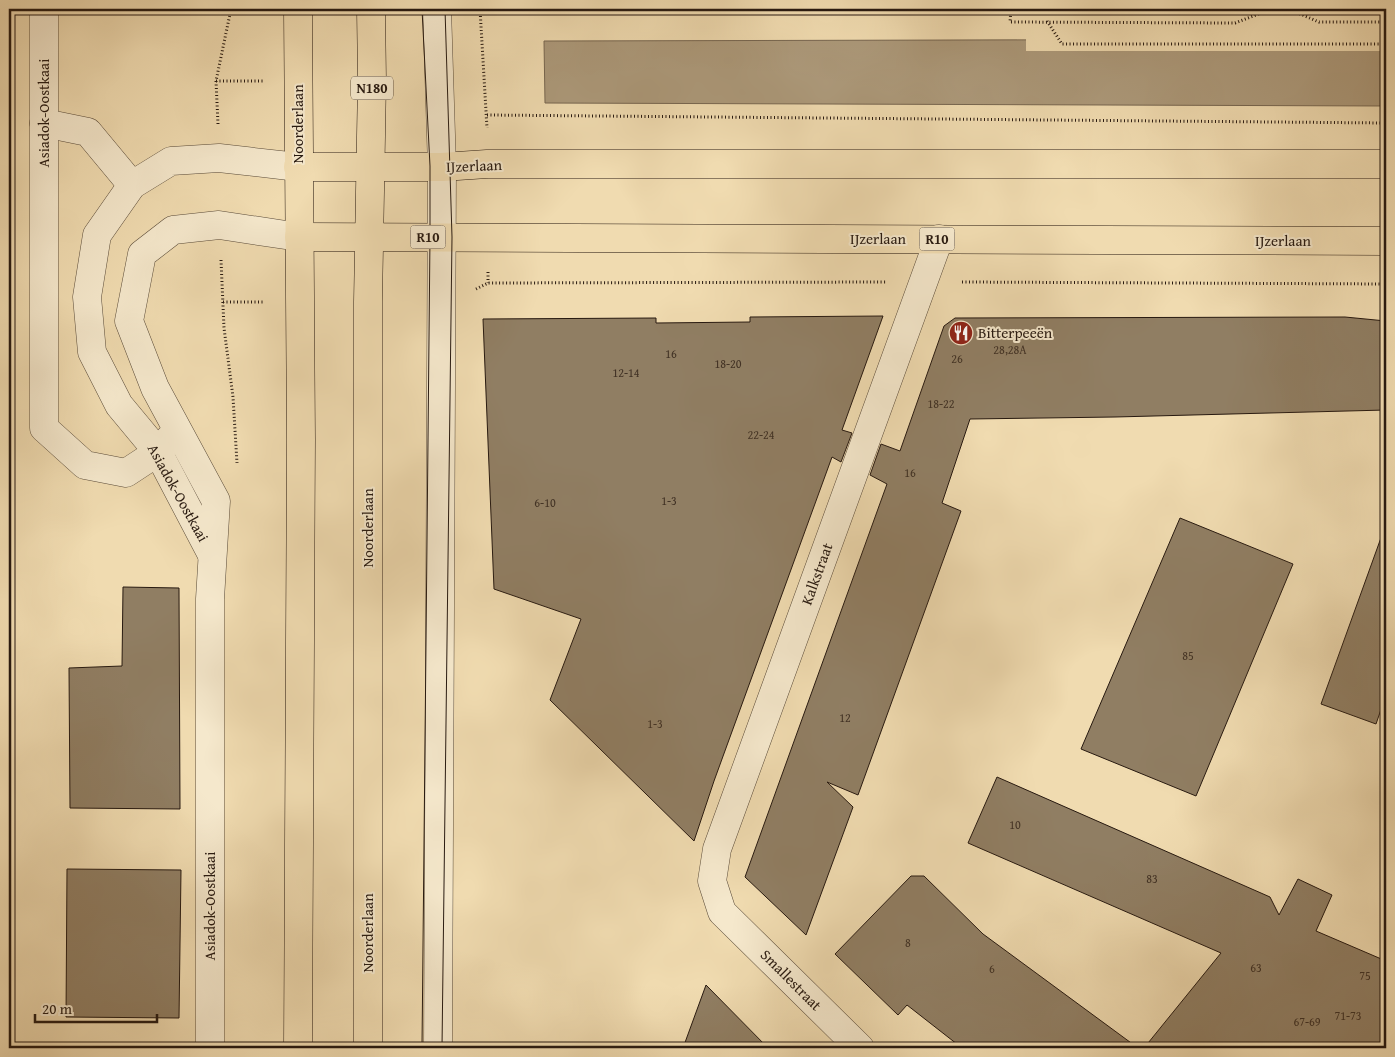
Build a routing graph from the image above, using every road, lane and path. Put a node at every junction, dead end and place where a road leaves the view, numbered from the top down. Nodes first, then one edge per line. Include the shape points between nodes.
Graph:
1 (44, 9) edge
2 (231, 9) edge
3 (298, 9) edge
4 (371, 9) edge
5 (437, 9) edge
6 (1011, 9) edge
7 (1048, 21) junction
8 (1386, 22) edge
9 (1386, 44) edge
10 (216, 81) dead end
11 (487, 115) dead end
12 (44, 123) junction
13 (1386, 123) edge
14 (1386, 164) edge
15 (298, 167) junction
16 (372, 167) junction
17 (442, 167) junction
18 (132, 186) junction
19 (299, 237) junction
20 (369, 237) junction
21 (441, 237) junction
22 (939, 239) junction
23 (1386, 241) edge
24 (923, 281) junction
25 (1386, 284) edge
26 (299, 301) junction
27 (441, 301) junction
28 (223, 302) dead end
29 (177, 430) junction
30 (158, 452) junction
31 (211, 553) junction
32 (722, 912) joint
33 (210, 1048) edge
34 (298, 1048) edge
35 (368, 1048) edge
36 (438, 1048) edge
37 (860, 1048) edge

1 - 12 street, Asiadok-Oostkaai
2 - 10 path
3 - 15 main road, Noorderlaan
4 - 16 main road, Noorderlaan / N180
5 - 17 street
6 - 7 path via 1010,22
7 - 8 path via 1235,23 1260,13 1298,13 1319,22
7 - 9 path via 1062,44
11 - 13 path
12 - 18 street via 88,132
12 - 30 street, Asiadok-Oostkaai via 44,428 85,465 126,473
14 - 17 main road, IJzerlaan via 487,164
15 - 16 main road, IJzerlaan
15 - 18 street, Asiadok-Oostkaai via 219,158 171,161
15 - 19 main road, Noorderlaan
16 - 17 main road, IJzerlaan
16 - 20 main road, Noorderlaan
17 - 21 street
18 - 30 street, Asiadok-Oostkaai via 97,235 87,297 92,352 119,404
19 - 20 main road, R10
19 - 26 main road, Noorderlaan
19 - 29 street, Asiadok-Oostkaai via 220,225 173,230 142,254 129,321 154,388
20 - 21 main road, IJzerlaan / R10
20 - 35 main road, Noorderlaan
21 - 22 main road, IJzerlaan / R10
21 - 27 street
22 - 23 main road, IJzerlaan / R10
22 - 24 street, Kalkstraat
24 - 25 path
24 - 27 path via 488,283 450,301
24 - 32 street, Kalkstraat via 717,849 712,881
26 - 28 path
26 - 34 main road, Noorderlaan
27 - 36 street
29 - 30 street
29 - 31 street, Asiadok-Oostkaai via 216,501
30 - 31 street, Asiadok-Oostkaai
31 - 33 street, Asiadok-Oostkaai
32 - 37 street, Smallestraat

